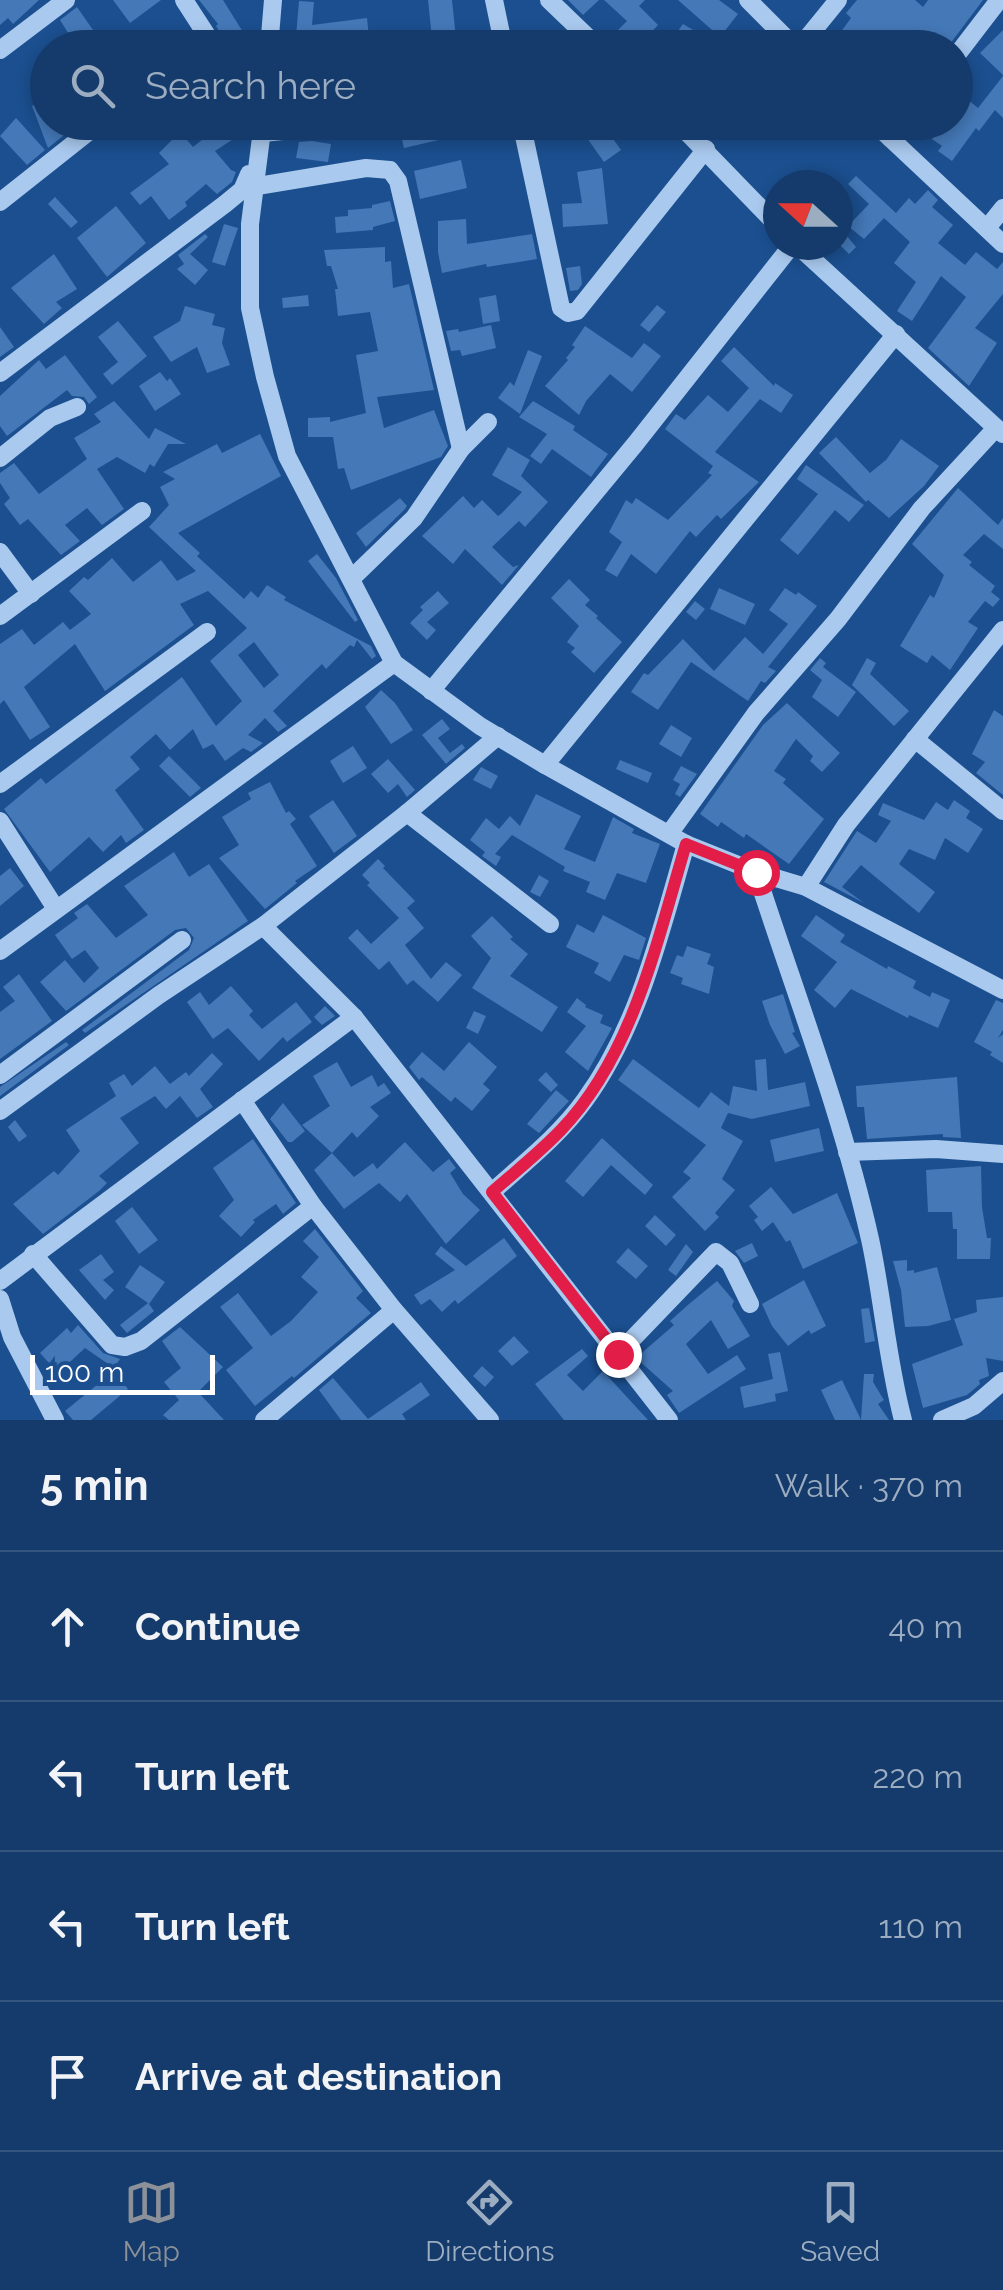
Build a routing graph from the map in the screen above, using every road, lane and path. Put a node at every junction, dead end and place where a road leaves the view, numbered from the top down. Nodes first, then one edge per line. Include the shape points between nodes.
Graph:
1 (66, 0) edge
2 (184, 0) edge
3 (273, 0) edge
4 (494, 0) edge
5 (548, 0) edge
6 (748, 0) edge
7 (838, 0) edge
8 (999, 0) edge
9 (200, 30) edge
10 (270, 30) edge
11 (500, 30) edge
12 (579, 30) edge
13 (779, 30) edge
14 (813, 30) edge
15 (973, 34) edge
16 (0, 50) edge
17 (79, 140) edge
18 (257, 140) edge
19 (259, 140) edge
20 (524, 140) edge
21 (696, 140) edge
22 (892, 140) edge
23 (706, 150) junction
24 (252, 187) junction
25 (0, 202) edge
26 (1003, 208) edge
27 (763, 210) edge
28 (987, 228) junction
29 (1003, 244) edge
30 (782, 260) edge
31 (811, 260) edge
32 (896, 334) junction
33 (0, 373) edge
34 (77, 406) dead end
35 (488, 422) dead end
36 (999, 431) edge
37 (461, 448) junction
38 (0, 458) edge
39 (142, 511) dead end
40 (0, 552) edge
41 (352, 579) junction
42 (31, 594) junction
43 (0, 616) edge
44 (1003, 630) edge
45 (207, 632) dead end
46 (394, 664) junction
47 (430, 691) junction
48 (498, 736) junction
49 (916, 739) junction
50 (546, 765) junction
51 (0, 784) edge
52 (1003, 812) edge
53 (408, 813) junction
54 (0, 821) edge
55 (669, 834) junction
56 (686, 844) junction
57 (756, 872) junction
58 (806, 888) junction
59 (56, 909) junction
60 (550, 924) dead end
61 (264, 926) junction
62 (182, 940) dead end
63 (0, 951) edge
64 (1003, 990) edge
65 (354, 1017) junction
66 (0, 1075) edge
67 (242, 1100) junction
68 (0, 1111) edge
69 (847, 1152) junction
70 (1003, 1154) edge
71 (492, 1192) junction
72 (313, 1206) junction
73 (34, 1254) junction
74 (0, 1281) edge
75 (0, 1299) edge
76 (750, 1304) dead end
77 (394, 1310) junction
78 (6, 1342) edge
79 (618, 1354) junction
80 (1003, 1381) edge
81 (480, 1416) edge
82 (55, 1420) edge
83 (264, 1420) edge
84 (670, 1420) edge
85 (903, 1420) edge
86 (942, 1420) edge

1 - 16 street
2 - 9 street
3 - 10 street
4 - 11 street
5 - 12 street
6 - 13 street
7 - 14 street
8 - 15 street
17 - 25 street
18 - 33 street via 242,190
19 - 24 street
20 - 23 street via 561,308 568,313 577,312
21 - 23 street
22 - 28 street
23 - 27 street
24 - 37 street via 390,170 398,181
24 - 41 street via 250,308 265,377 287,456
26 - 28 street
28 - 29 street
30 - 47 street
31 - 32 street
32 - 36 street
32 - 50 street
34 - 38 street via 50,418
35 - 37 street
36 - 55 street via 922,508 756,713
37 - 41 street via 414,518
39 - 42 street
40 - 42 street
41 - 46 street
42 - 43 street
44 - 49 street
45 - 51 street
46 - 47 street
46 - 59 street
47 - 48 street
48 - 50 street
48 - 53 street
49 - 52 street
49 - 58 street via 846,825
50 - 55 street
53 - 60 street
53 - 61 street
54 - 59 street
55 - 56 street
56 - 57 street
56 - 71 street via 632,1014 608,1066 561,1130
57 - 58 street
57 - 69 street
58 - 64 street
59 - 63 street
61 - 65 street
61 - 68 street
62 - 66 street
65 - 67 street
65 - 71 street
67 - 72 street
67 - 73 street
69 - 70 street via 936,1148
69 - 85 street
71 - 79 street
72 - 73 street via 125,1347 112,1344
72 - 77 street
73 - 74 street
75 - 78 street
76 - 79 street via 730,1263 716,1252
77 - 81 street
77 - 83 street
78 - 82 street
79 - 84 street
80 - 86 street via 974,1406

